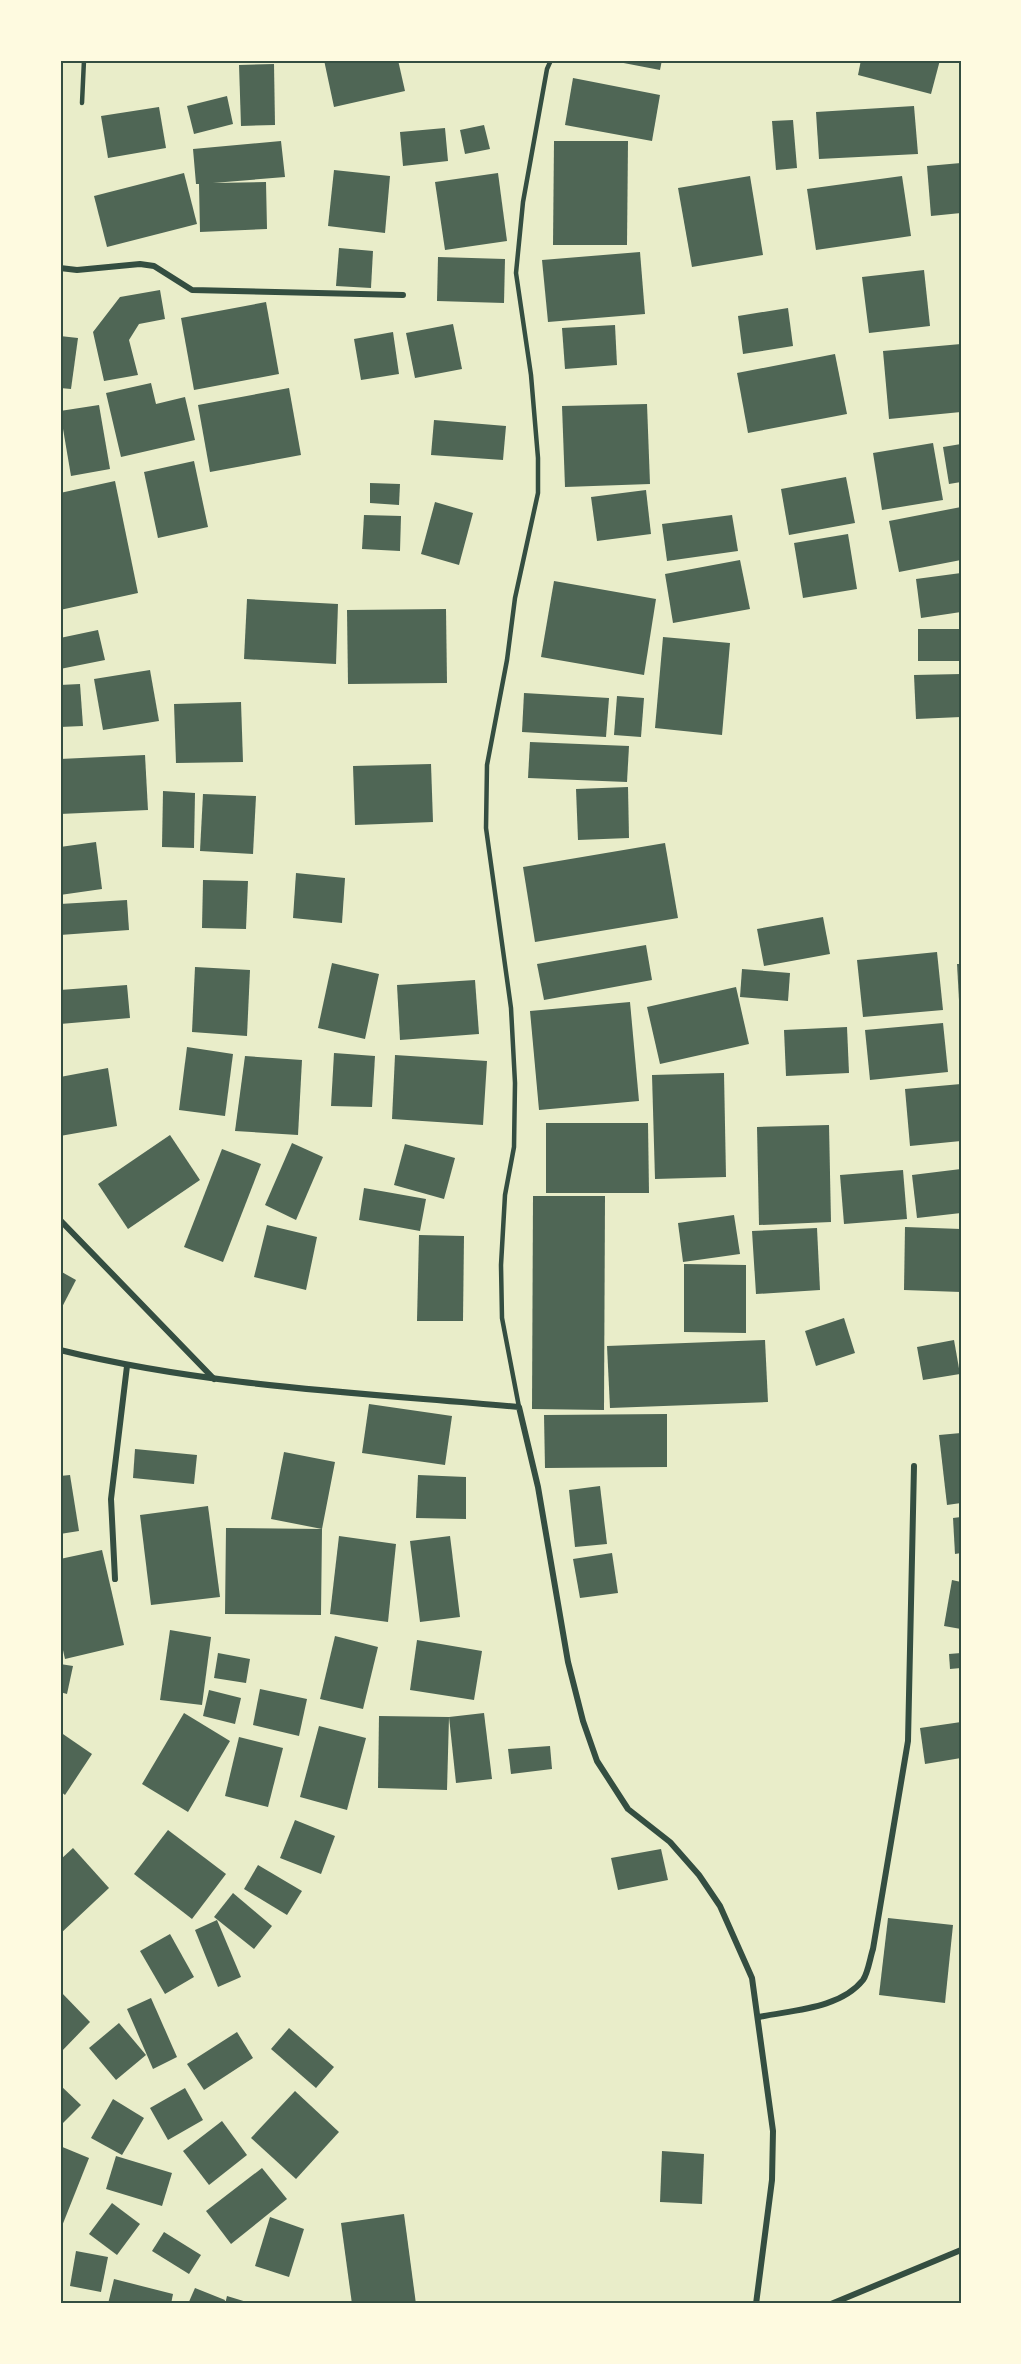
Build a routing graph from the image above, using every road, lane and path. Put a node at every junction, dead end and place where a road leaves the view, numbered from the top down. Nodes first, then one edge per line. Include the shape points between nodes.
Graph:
1 (84, 60) edge
2 (551, 60) edge
3 (82, 103) dead end
4 (60, 268) edge
5 (403, 295) dead end
6 (60, 1220) edge
7 (60, 1350) edge
8 (127, 1366) junction
9 (214, 1380) junction
10 (519, 1407) junction
11 (914, 1466) dead end
12 (115, 1579) dead end
13 (759, 2017) junction
14 (961, 2250) edge
15 (756, 2304) edge
16 (831, 2304) edge

1 - 3 lane
2 - 10 lane via 523,202 516,273 531,375 538,493 515,598 487,765 486,828 511,1008 515,1083 514,1147 501,1265 502,1318
4 - 5 street via 154,266 192,290
6 - 9 street
7 - 8 street
8 - 9 street
8 - 12 street via 111,1499
9 - 10 street
10 - 13 street via 530,1445 568,1662 597,1761 628,1809 670,1842 720,1906 752,1978
11 - 13 street via 908,1741 873,1949 864,1979 849,1992 833,2001
13 - 15 street via 773,2131 772,2180
14 - 16 street

